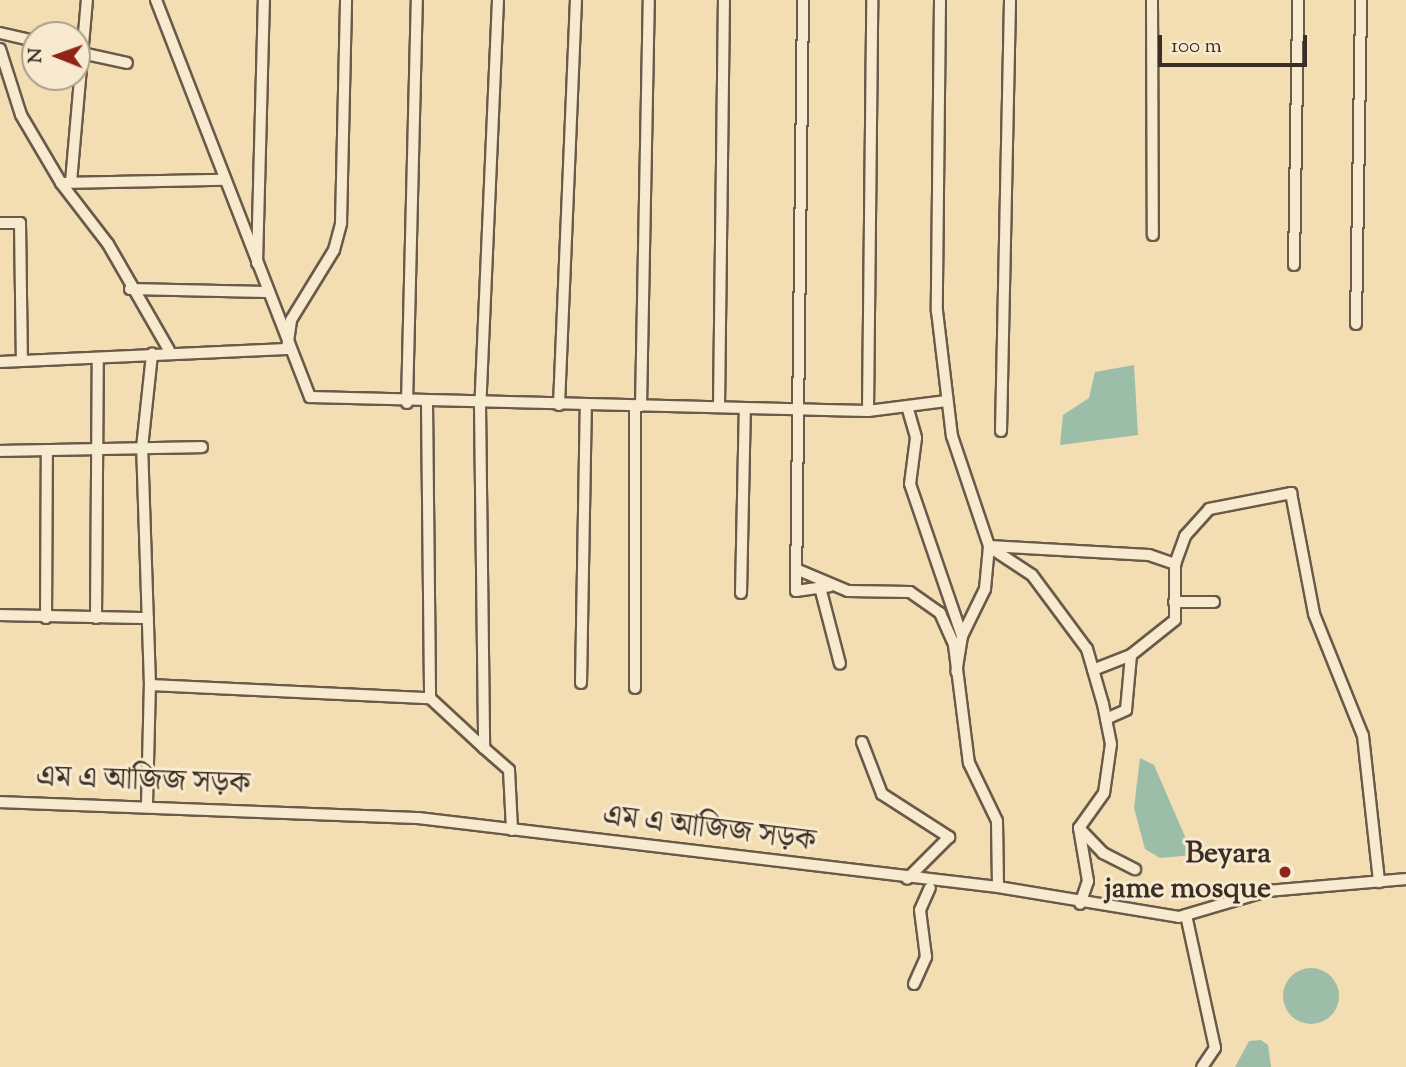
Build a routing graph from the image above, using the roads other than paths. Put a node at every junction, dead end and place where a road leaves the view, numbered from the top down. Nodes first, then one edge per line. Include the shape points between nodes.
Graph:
1 (87, 0) edge
2 (156, 0) edge
3 (264, 0) edge
4 (346, 0) edge
5 (417, 0) edge
6 (498, 0) edge
7 (576, 0) edge
8 (649, 0) edge
9 (724, 0) edge
10 (803, 0) edge
11 (872, 0) edge
12 (940, 0) edge
13 (1010, 0) edge
14 (1152, 0) edge
15 (1298, 0) edge
16 (1361, 0) edge
17 (84, 21) edge
18 (0, 33) edge
19 (21, 38) edge
20 (0, 49) edge
21 (91, 55) edge
22 (127, 63) dead end
23 (76, 91) edge
24 (223, 180) junction
25 (66, 182) junction
26 (0, 223) edge
27 (1153, 235) dead end
28 (1294, 265) dead end
29 (257, 268) junction
30 (130, 289) junction
31 (266, 292) junction
32 (1356, 324) dead end
33 (169, 349) junction
34 (287, 349) junction
35 (152, 354) junction
36 (98, 358) junction
37 (22, 361) junction
38 (0, 362) edge
39 (946, 401) junction
40 (407, 403) junction
41 (427, 404) junction
42 (480, 405) junction
43 (559, 405) junction
44 (586, 405) junction
45 (638, 406) junction
46 (719, 406) junction
47 (907, 406) junction
48 (745, 408) junction
49 (797, 411) junction
50 (868, 411) junction
51 (1001, 431) dead end
52 (202, 447) dead end
53 (142, 448) junction
54 (93, 449) junction
55 (0, 450) edge
56 (47, 450) junction
57 (989, 546) junction
58 (1175, 564) junction
59 (796, 569) junction
60 (826, 589) junction
61 (741, 593) dead end
62 (1174, 601) junction
63 (1214, 602) dead end
64 (0, 615) edge
65 (46, 618) junction
66 (96, 618) junction
67 (148, 618) junction
68 (962, 636) junction
69 (1131, 655) junction
70 (840, 664) dead end
71 (1093, 670) junction
72 (956, 672) junction
73 (581, 683) dead end
74 (150, 685) junction
75 (635, 688) dead end
76 (430, 698) junction
77 (1106, 719) junction
78 (862, 742) dead end
79 (484, 748) junction
80 (0, 802) edge
81 (147, 804) junction
82 (1079, 828) junction
83 (512, 830) junction
84 (1135, 869) dead end
85 (907, 879) junction
86 (1406, 879) edge
87 (1379, 882) junction
88 (998, 887) junction
89 (930, 888) dead end
90 (1080, 904) junction
91 (1186, 915) junction
92 (914, 984) dead end
93 (1202, 1067) edge

1 - 17 street
2 - 24 street
3 - 29 street
4 - 34 street via 341,223 334,250 291,320
5 - 40 street
6 - 42 street
7 - 43 street
8 - 45 street
9 - 46 street
10 - 49 street
11 - 50 street
12 - 39 street via 937,311
13 - 51 street
14 - 27 street
15 - 28 street
16 - 32 street
18 - 19 street
20 - 25 street via 20,115
21 - 22 street
23 - 25 street
24 - 25 street
24 - 29 street
25 - 30 street via 108,244
26 - 37 street via 20,223
29 - 31 street
30 - 31 street
30 - 33 street
31 - 34 street
33 - 34 street
33 - 35 street
34 - 40 street via 310,397
35 - 36 street
35 - 53 street
36 - 37 street
36 - 54 street
37 - 38 street
39 - 47 street
39 - 57 street
40 - 41 street
41 - 42 street
41 - 76 street
42 - 43 street
42 - 79 street
43 - 44 street
44 - 45 street
44 - 73 street
45 - 46 street
45 - 75 street
46 - 48 street
47 - 50 street
47 - 68 street via 916,438 910,484
48 - 49 street
48 - 61 street
49 - 50 street
49 - 59 street
52 - 53 street
53 - 54 street
53 - 67 street
54 - 56 street
54 - 66 street
55 - 56 street
56 - 65 street
57 - 58 street via 1149,555
57 - 68 street via 985,589
57 - 71 street via 1032,575 1087,649
58 - 62 street
58 - 87 street via 1185,536 1209,509 1291,493 1314,614 1363,736
59 - 60 street
59 - 60 street via 796,590
60 - 70 street
60 - 72 street via 910,592 940,613 954,645
62 - 63 street
62 - 69 street via 1175,620
64 - 65 street
65 - 66 street
66 - 67 street
67 - 74 street
68 - 72 street
69 - 71 street
69 - 77 street via 1126,710
71 - 77 street
72 - 88 street via 969,763 997,821
74 - 76 street
74 - 81 street
76 - 79 street
77 - 82 street via 1111,744 1104,793
78 - 85 street via 882,794 949,837
79 - 83 street via 509,770
80 - 81 street, এম এ আজিজ সড়ক
81 - 83 street, এম এ আজিজ সড়ক via 418,818
82 - 84 street via 1103,853
82 - 90 street via 1088,881
83 - 85 street, এম এ আজিজ সড়ক
85 - 88 street, এম এ আজিজ সড়ক
86 - 87 street, এম এ আজিজ সড়ক
87 - 91 street, এম এ আজিজ সড়ক via 1267,891
88 - 90 street, এম এ আজিজ সড়ক
89 - 92 street via 920,910 926,957
90 - 91 street, এম এ আজিজ সড়ক
91 - 93 street via 1215,1048

